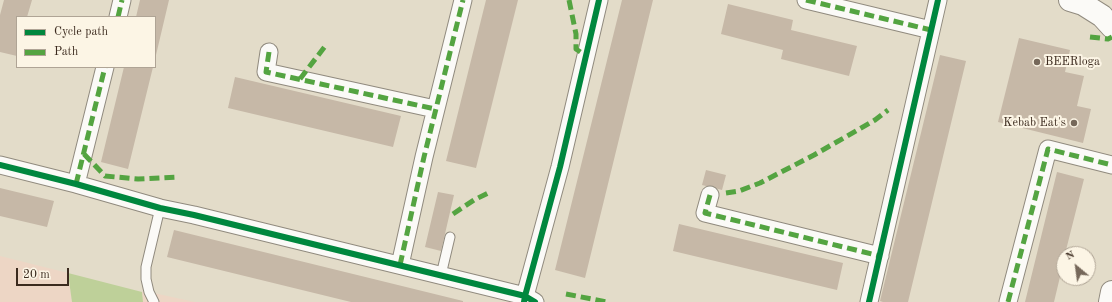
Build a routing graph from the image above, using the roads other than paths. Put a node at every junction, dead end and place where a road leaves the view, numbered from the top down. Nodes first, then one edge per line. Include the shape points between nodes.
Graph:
1 (122, 0) edge
2 (463, 0) edge
3 (599, 0) edge
4 (806, 0) edge
5 (938, 0) edge
6 (1070, 0) edge
7 (118, 16) edge
8 (1112, 27) edge
9 (931, 30) junction
10 (269, 52) dead end
11 (106, 68) edge
12 (436, 109) junction
13 (0, 165) edge
14 (1112, 165) edge
15 (76, 184) junction
16 (710, 195) dead end
17 (160, 208) junction
18 (450, 237) dead end
19 (880, 256) junction
20 (400, 265) junction
21 (441, 275) junction
22 (1112, 292) edge
23 (528, 300) edge
24 (154, 302) edge
25 (869, 302) edge
26 (1008, 302) edge
27 (1110, 302) edge

1 - 7 street
2 - 12 street
3 - 23 street
4 - 9 street
5 - 9 street
6 - 8 street via 1083,4 1102,16
9 - 19 street
10 - 12 street via 266,72
11 - 15 street
12 - 20 street
13 - 15 street
14 - 26 street via 1048,149
15 - 17 street
16 - 19 street via 705,213
17 - 20 street
17 - 24 lane via 146,266 146,279
18 - 21 lane
19 - 25 street
20 - 21 street
21 - 23 street
22 - 27 street

